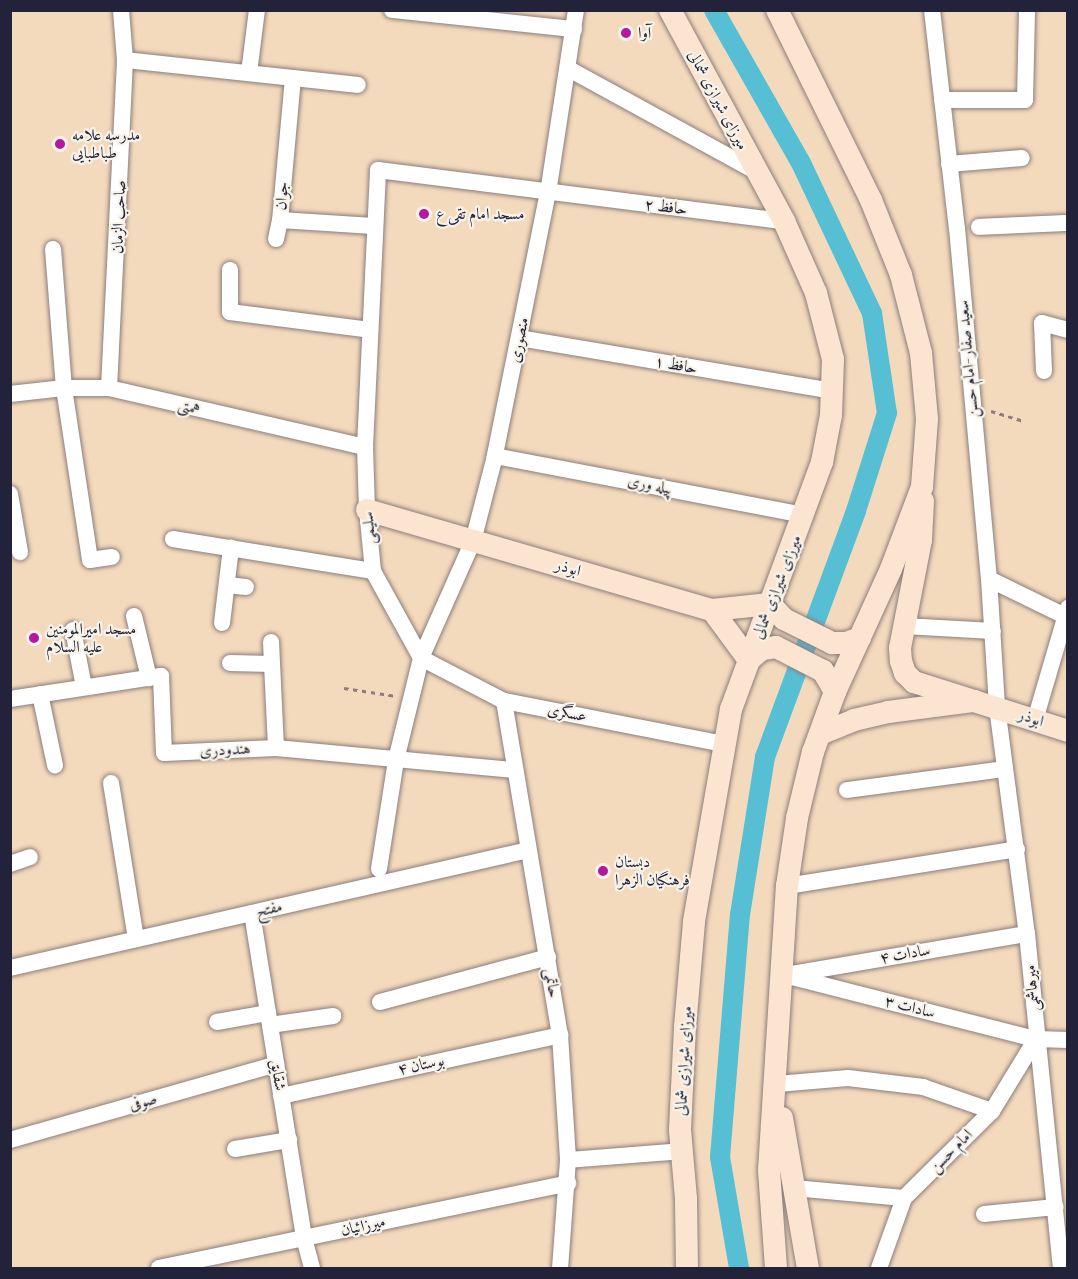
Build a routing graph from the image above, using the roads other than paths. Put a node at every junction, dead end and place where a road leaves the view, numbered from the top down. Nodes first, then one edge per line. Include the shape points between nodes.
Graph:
1 (121, 10) edge
2 (257, 10) edge
3 (392, 10) edge
4 (576, 10) edge
5 (670, 10) edge
6 (777, 10) edge
7 (932, 10) edge
8 (1027, 10) edge
9 (574, 29) junction
10 (125, 60) junction
11 (569, 69) junction
12 (249, 73) junction
13 (293, 78) junction
14 (357, 85) dead end
15 (942, 100) junction
16 (1022, 158) dead end
17 (949, 164) junction
18 (378, 170) joint
19 (757, 172) junction
20 (548, 192) junction
21 (280, 220) junction
22 (784, 221) junction
23 (1068, 223) edge
24 (373, 226) junction
25 (979, 227) dead end
26 (276, 239) dead end
27 (53, 249) dead end
28 (231, 270) dead end
29 (370, 330) junction
30 (1068, 330) edge
31 (519, 338) junction
32 (1044, 371) dead end
33 (64, 388) junction
34 (109, 388) junction
35 (832, 391) junction
36 (10, 394) edge
37 (365, 447) junction
38 (495, 456) junction
39 (922, 486) junction
40 (10, 494) edge
41 (367, 510) junction
42 (804, 515) junction
43 (173, 539) dead end
44 (473, 541) junction
45 (231, 548) junction
46 (20, 552) dead end
47 (112, 557) dead end
48 (373, 571) junction
49 (989, 579) junction
50 (227, 585) junction
51 (246, 587) dead end
52 (712, 610) junction
53 (777, 612) junction
54 (1066, 612) edge
55 (134, 616) dead end
56 (222, 623) dead end
57 (904, 626) junction
58 (73, 630) dead end
59 (993, 631) junction
60 (860, 638) junction
61 (271, 642) dead end
62 (421, 658) junction
63 (749, 660) junction
64 (230, 663) dead end
65 (272, 663) junction
66 (149, 678) junction
67 (84, 687) junction
68 (835, 692) junction
69 (40, 694) junction
70 (10, 699) edge
71 (504, 701) junction
72 (974, 701) junction
73 (997, 707) junction
74 (1035, 720) junction
75 (1068, 731) edge
76 (820, 734) junction
77 (723, 744) junction
78 (276, 748) junction
79 (396, 760) junction
80 (55, 765) dead end
81 (1005, 769) junction
82 (514, 770) junction
83 (111, 783) dead end
84 (847, 790) dead end
85 (1017, 849) junction
86 (528, 850) junction
87 (30, 857) dead end
88 (10, 864) edge
89 (378, 870) dead end
90 (787, 886) junction
91 (252, 913) junction
92 (1027, 933) junction
93 (136, 939) junction
94 (548, 957) junction
95 (10, 968) edge
96 (784, 975) junction
97 (380, 1002) dead end
98 (333, 1016) dead end
99 (269, 1019) junction
100 (217, 1022) dead end
101 (560, 1035) junction
102 (1036, 1039) junction
103 (1068, 1040) edge
104 (276, 1064) junction
105 (777, 1084) junction
106 (281, 1096) junction
107 (992, 1111) junction
108 (10, 1140) edge
109 (289, 1140) junction
110 (235, 1149) dead end
111 (682, 1151) junction
112 (568, 1160) junction
113 (1060, 1178) edge
114 (568, 1183) junction
115 (794, 1188) junction
116 (686, 1198) junction
117 (904, 1198) junction
118 (1056, 1207) junction
119 (984, 1214) dead end
120 (304, 1238) junction
121 (159, 1269) edge
122 (312, 1269) edge
123 (560, 1269) edge
124 (687, 1269) edge
125 (702, 1269) edge
126 (776, 1269) edge
127 (808, 1269) edge
128 (879, 1269) edge
129 (1061, 1269) edge

1 - 10 street, صاحب الزمان
2 - 12 street
3 - 9 street
4 - 9 street, منصوری
5 - 19 main road, میرزای شیرازی شمالی
6 - 39 main road via 870,200 901,275 921,353 927,419
7 - 15 street, سعید صفار -امام حسن
8 - 15 street via 1025,100
9 - 11 street, منصوری
10 - 12 street
10 - 34 street, صاحب الزمان
11 - 19 street
11 - 20 street, منصوری
12 - 13 street
13 - 14 street
13 - 21 street, جوان
15 - 17 street, سعید صفار -امام حسن
16 - 17 street
17 - 49 street, سعید صفار -امام حسن
18 - 20 street, حافظ ۲
18 - 24 street, سلیمی
19 - 22 main road, میرزای شیرازی شمالی
20 - 22 street, حافظ ۲
20 - 31 street, منصوری
21 - 24 street, جوان
21 - 26 street
22 - 35 main road, میرزای شیرازی شمالی via 816,293 833,359
23 - 25 street
24 - 29 street, سلیمی
27 - 33 street
28 - 29 street via 230,312
29 - 37 street, سلیمی
30 - 32 street via 1042,323
31 - 35 street, حافظ ۱
31 - 38 street, منصوری
33 - 34 street, همتی
33 - 36 street, همتی
33 - 47 street via 90,560
34 - 37 street, همتی
35 - 42 main road, میرزای شیرازی شمالی via 822,462
37 - 41 street, سلیمی
38 - 42 street, پیله وری
38 - 44 street, منصوری
39 - 57 main road via 923,528
39 - 60 main road
40 - 46 street
41 - 44 main road, ابوذر
41 - 48 street, سلیمی
42 - 53 main road, میرزای شیرازی شمالی
43 - 45 street
44 - 52 main road, ابوذر
44 - 62 street, منصوری
45 - 48 street
45 - 50 street
48 - 62 street, سلیمی
49 - 54 street
49 - 59 street, سعید صفار -امام حسن
50 - 51 street
50 - 56 street
52 - 53 main road, ابوذر
52 - 63 main road
53 - 60 main road via 832,643
53 - 63 main road, میرزای شیرازی شمالی
54 - 74 street
55 - 66 street
57 - 59 street
57 - 72 main road via 901,661 905,673 914,682
58 - 67 street
59 - 73 street, سعید صفار -امام حسن
60 - 68 main road
61 - 65 street
62 - 71 street, عسگری
62 - 79 street
63 - 68 main road via 762,649 776,647 823,671
63 - 77 main road, میرزای شیرازی شمالی
64 - 65 street
65 - 78 street
66 - 67 street
66 - 78 street, هندودری via 161,676 164,753
67 - 69 street
68 - 76 main road
69 - 70 street
69 - 80 street
71 - 77 street, عسگری
71 - 82 street, حاتمی
72 - 73 main road, ابوذر
72 - 76 main road, ابوذر via 888,712
73 - 74 main road, ابوذر
73 - 81 street, میرهاشمی
74 - 75 main road, ابوذر
76 - 90 main road via 796,818
77 - 111 main road, میرزای شیرازی شمالی via 694,922 685,1027
78 - 79 street, هندودری
79 - 82 street, هندودری
79 - 89 street
81 - 84 street
81 - 85 street, میرهاشمی
82 - 86 street, حاتمی
83 - 93 street
85 - 90 street
85 - 92 street, میرهاشمی
86 - 91 street, مفتح
86 - 94 street, حاتمی
87 - 88 street
90 - 96 main road
91 - 93 street, مفتح
91 - 99 street, شقایق
92 - 96 street, سادات ۴
92 - 102 street, میرهاشمی
93 - 95 street, مفتح
94 - 97 street
94 - 101 street, حاتمی
96 - 102 street, سادات ۳
96 - 105 main road
98 - 99 street
99 - 100 street
99 - 104 street, شقایق
101 - 106 street, بوستان ۴
101 - 112 street, حاتمی
102 - 103 street, سادات ۳
102 - 107 street, امام حسن
102 - 113 street, میرهاشمی
104 - 106 street, شقایق
104 - 108 street, صوفی
105 - 107 street via 848,1078 923,1088
105 - 115 main road
105 - 126 main road via 769,1171
106 - 109 street, شقایق
107 - 117 street, امام حسن
109 - 110 street
109 - 120 street, شقایق
111 - 112 street
111 - 116 main road, میرزای شیرازی شمالی
112 - 114 street, حاتمی
113 - 118 street, میرهاشمی
114 - 120 street, میرزائیان
114 - 123 street, حاتمی
115 - 117 street
115 - 127 main road
116 - 124 main road, میرزای شیرازی شمالی
116 - 125 main road, میرزای شیرازی شمالی
117 - 128 street, امام حسن
118 - 119 street
118 - 129 street, میرهاشمی
120 - 121 street, میرزائیان
120 - 122 street, شقایق

